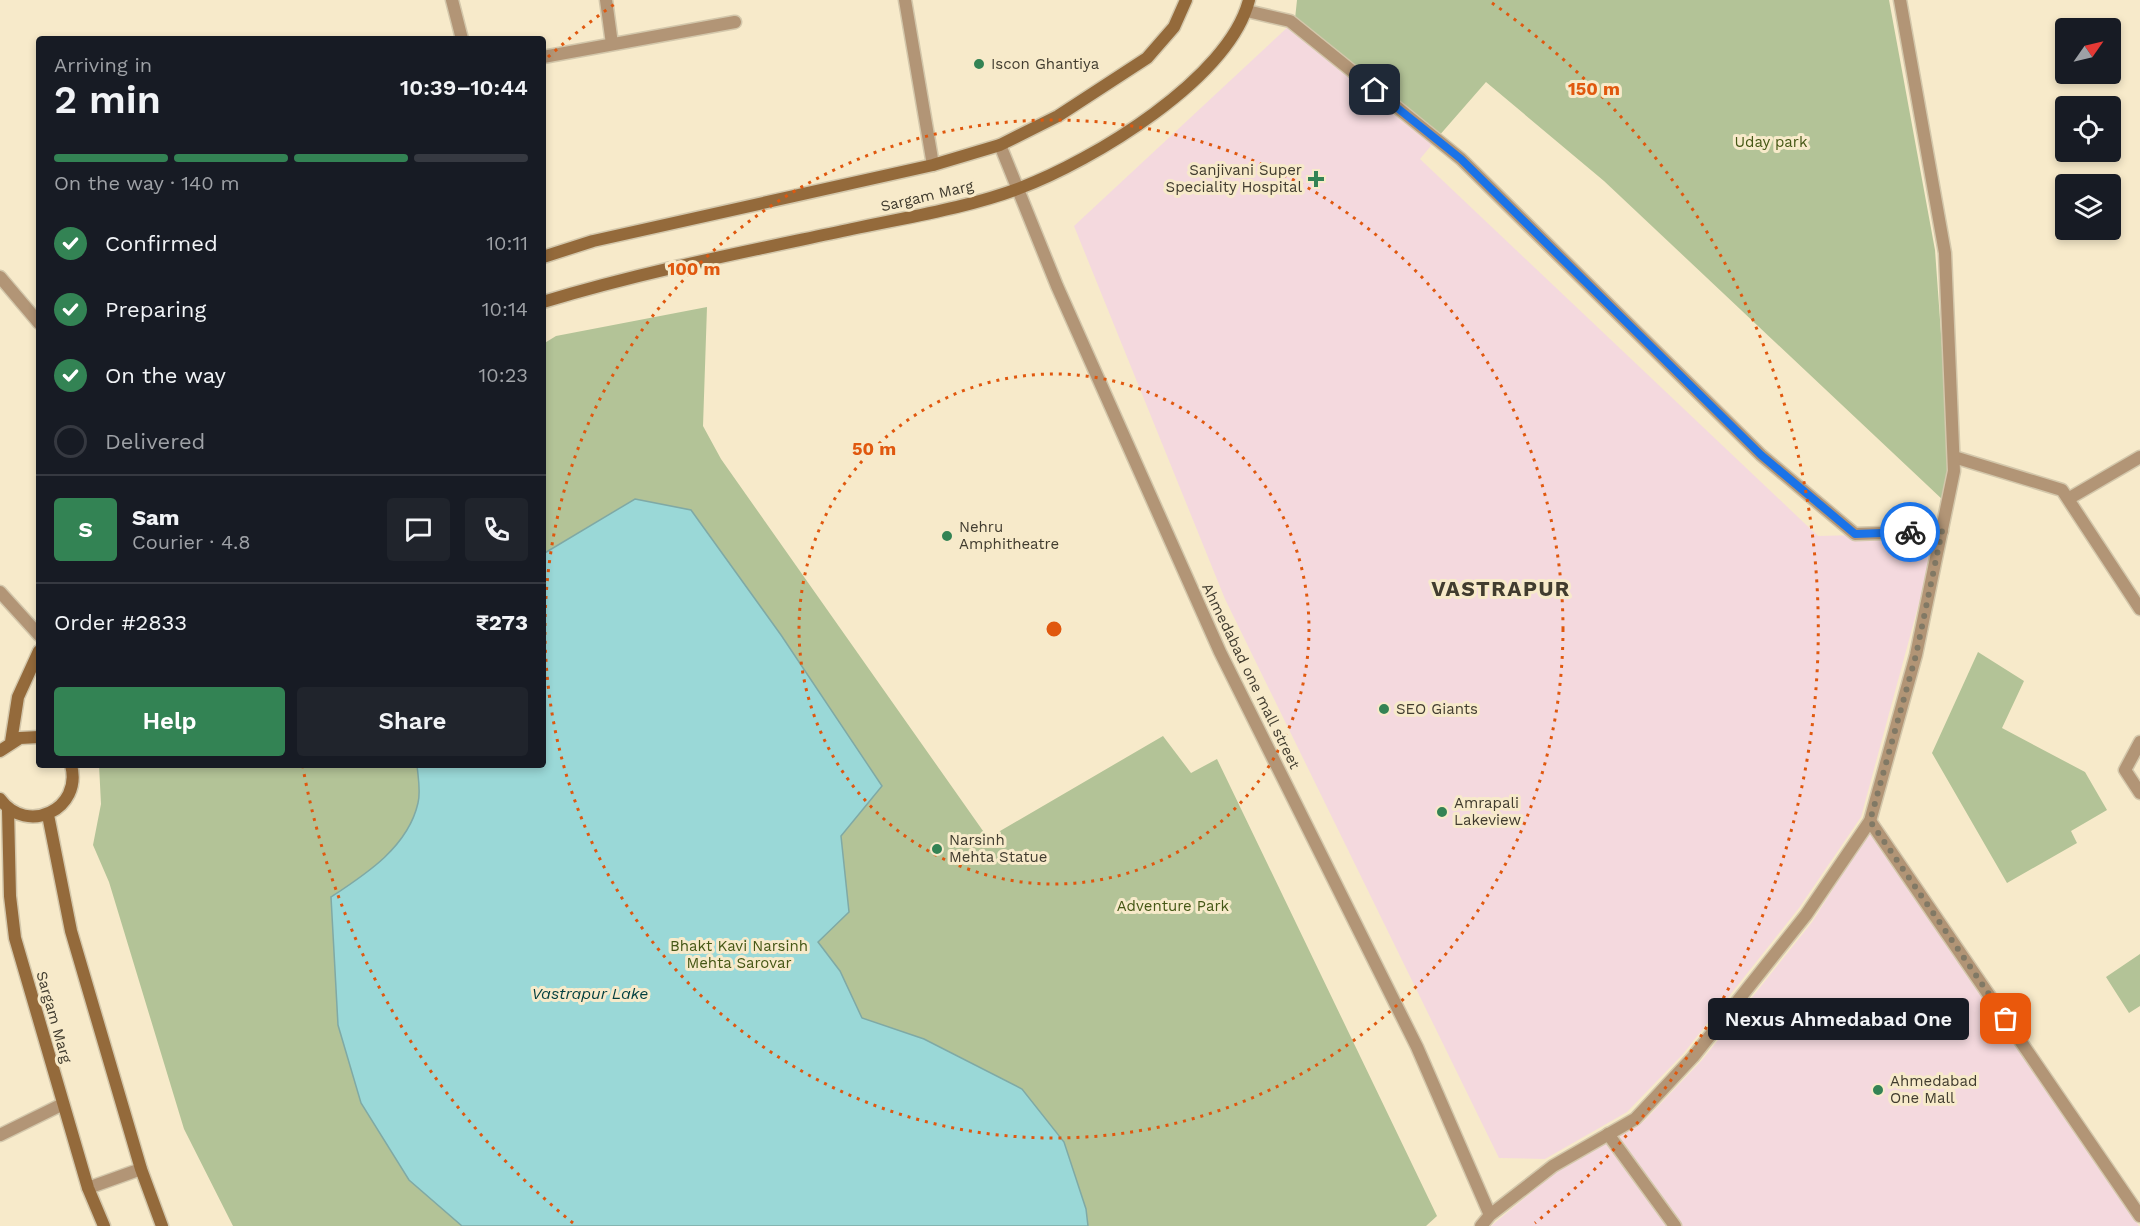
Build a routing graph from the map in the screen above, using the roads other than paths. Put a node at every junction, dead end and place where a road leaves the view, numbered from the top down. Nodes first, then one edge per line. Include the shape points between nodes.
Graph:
1 (452, 0) edge
2 (606, 0) edge
3 (904, 0) edge
4 (1186, 0) edge
5 (1900, 0) edge
6 (1248, 5) edge
7 (735, 22) dead end
8 (461, 36) edge
9 (612, 44) junction
10 (546, 56) edge
11 (1000, 145) junction
12 (933, 165) junction
13 (1019, 188) junction
14 (546, 255) edge
15 (0, 277) edge
16 (546, 301) edge
17 (36, 319) edge
18 (1954, 457) junction
19 (2140, 457) edge
20 (2068, 499) junction
21 (1942, 531) junction
22 (0, 592) edge
23 (2140, 609) edge
24 (36, 632) edge
25 (36, 658) edge
26 (36, 737) edge
27 (2140, 742) edge
28 (3, 748) edge
29 (71, 768) edge
30 (2140, 792) edge
31 (0, 799) edge
32 (8, 810) junction
33 (48, 815) junction
34 (1870, 821) junction
35 (63, 1104) junction
36 (1608, 1134) junction
37 (0, 1135) edge
38 (141, 1169) junction
39 (88, 1188) junction
40 (1490, 1215) junction
41 (2140, 1216) edge
42 (104, 1226) edge
43 (162, 1226) edge
44 (1481, 1226) edge
45 (1675, 1226) edge

1 - 8 street
2 - 9 street
3 - 12 street
4 - 11 main road, Sargam Marg via 1174,27 1147,58 1058,117
5 - 18 street via 1945,253
6 - 13 main road, Sargam Marg via 1219,57 1187,88 1107,144 1068,167
6 - 21 street via 1290,21 1461,159 1761,455 1855,534
7 - 9 street
9 - 10 street
11 - 12 main road, Sargam Marg
11 - 13 street, Ahmedabad one mall street
12 - 14 main road, Sargam Marg via 593,241
13 - 16 main road, Sargam Marg via 946,209 606,283
13 - 40 street, Ahmedabad one mall street via 1057,286 1221,652 1417,1047
15 - 17 street
18 - 20 street via 2062,490
18 - 21 street
19 - 20 street
20 - 23 street
21 - 34 street via 1916,655
22 - 24 street
25 - 28 main road via 18,698
26 - 28 main road via 20,738
27 - 30 street via 2125,770
29 - 33 main road via 68,795
31 - 32 main road
32 - 33 main road via 34,817
32 - 35 main road, Sargam Marg via 15,938
33 - 38 main road via 71,931
34 - 36 street via 1806,915 1693,1057 1635,1119
34 - 41 street
35 - 37 street
35 - 39 main road, Sargam Marg
36 - 40 street via 1553,1166
36 - 45 street
38 - 39 street
38 - 43 main road
39 - 42 main road, Sargam Marg
40 - 44 street

